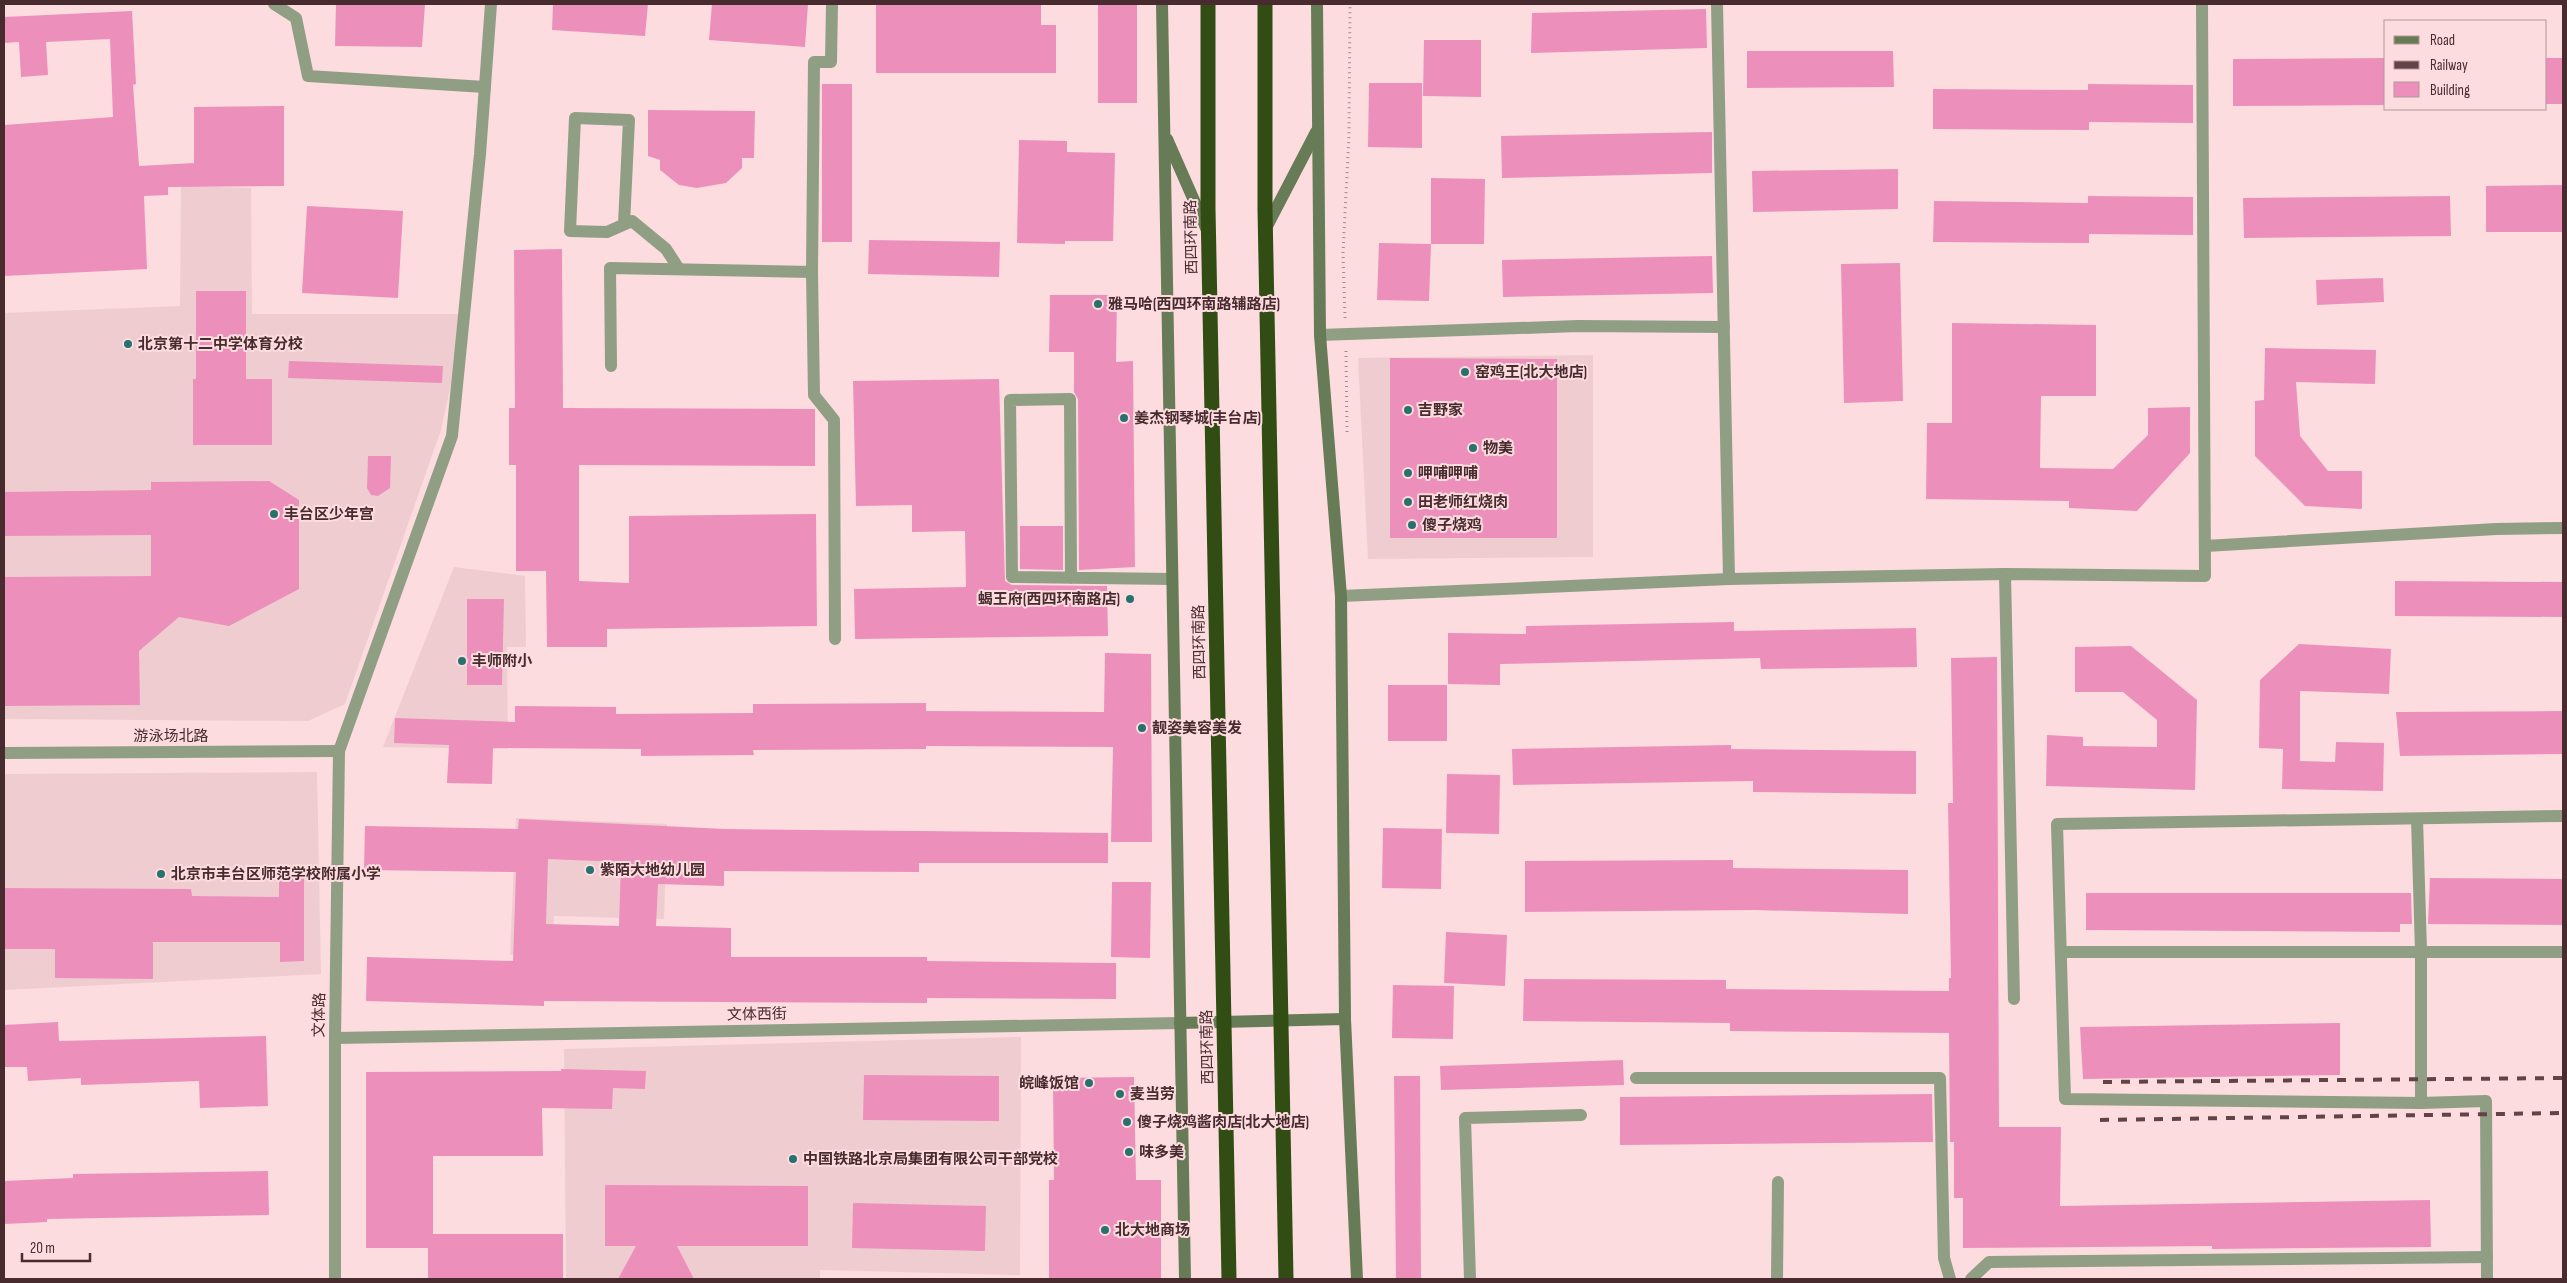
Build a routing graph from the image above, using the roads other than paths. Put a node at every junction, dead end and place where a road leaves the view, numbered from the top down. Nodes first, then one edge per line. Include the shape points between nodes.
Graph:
1 (274, 4) edge
2 (491, 4) edge
3 (832, 4) edge
4 (1162, 4) edge
5 (1208, 4) edge
6 (1265, 4) edge
7 (1317, 4) edge
8 (1717, 4) edge
9 (2202, 4) edge
10 (485, 87) junction
11 (1317, 130) junction
12 (1165, 135) junction
13 (624, 224) junction
14 (679, 269) junction
15 (812, 272) junction
16 (1724, 328) junction
17 (1320, 335) junction
18 (611, 366) dead end
19 (2563, 528) edge
20 (2205, 546) junction
21 (2005, 574) junction
22 (1072, 578) junction
23 (1172, 579) junction
24 (1729, 579) junction
25 (1341, 596) junction
26 (835, 639) dead end
27 (338, 751) junction
28 (4, 753) edge
29 (2563, 816) edge
30 (2417, 819) junction
31 (2421, 951) junction
32 (2061, 952) junction
33 (2563, 952) edge
34 (2014, 1000) dead end
35 (1345, 1019) junction
36 (1281, 1021) junction
37 (1180, 1023) junction
38 (1224, 1023) junction
39 (335, 1038) junction
40 (1636, 1078) dead end
41 (2421, 1103) junction
42 (1581, 1116) dead end
43 (1778, 1182) dead end
44 (2487, 1257) junction
45 (335, 1279) edge
46 (1185, 1279) edge
47 (1229, 1279) edge
48 (1286, 1279) edge
49 (1357, 1279) edge
50 (1470, 1279) edge
51 (1777, 1279) edge
52 (1950, 1279) edge
53 (1971, 1279) edge
54 (2487, 1279) edge

1 - 10 street via 296,18 308,76
2 - 10 street, 文体路
3 - 15 street via 831,62 814,62
4 - 12 street, 西四环南路
5 - 47 highway, 西四环南路, bridge via 1208,209
6 - 48 highway, bridge via 1265,210
7 - 11 street
8 - 16 street
9 - 20 street
10 - 27 street, 文体路 via 452,436
11 - 17 street
11 - 36 street via 1265,229
12 - 23 street, 西四环南路
12 - 38 street, 西四环南路 via 1207,229
13 - 13 street via 607,232 570,230 575,118 629,120
13 - 14 street via 632,222 666,249
14 - 15 street
14 - 18 street via 610,268
15 - 26 street via 814,395 834,420
16 - 17 street via 1578,326
16 - 24 street
17 - 25 street
19 - 20 street
20 - 21 street via 2205,576
21 - 24 street
21 - 34 street
22 - 22 street via 1012,577 1010,400 1070,400
22 - 23 street
23 - 37 street, 西四环南路
24 - 25 street
25 - 35 street
27 - 28 street, 游泳场北路
27 - 39 street, 文体路
29 - 30 street
30 - 31 street
30 - 32 street via 2058,824
31 - 32 street
31 - 33 street
31 - 41 street
32 - 41 street via 2065,1099
35 - 36 street
35 - 49 street
36 - 38 street
36 - 48 street
37 - 38 street
37 - 39 street, 文体西街
37 - 46 street, 西四环南路
38 - 47 street, 西四环南路
39 - 45 street, 文体路
40 - 52 street via 1940,1078 1944,1258
41 - 44 street via 2486,1101
42 - 50 street via 1465,1118
43 - 51 street
44 - 53 street via 1989,1262
44 - 54 street

